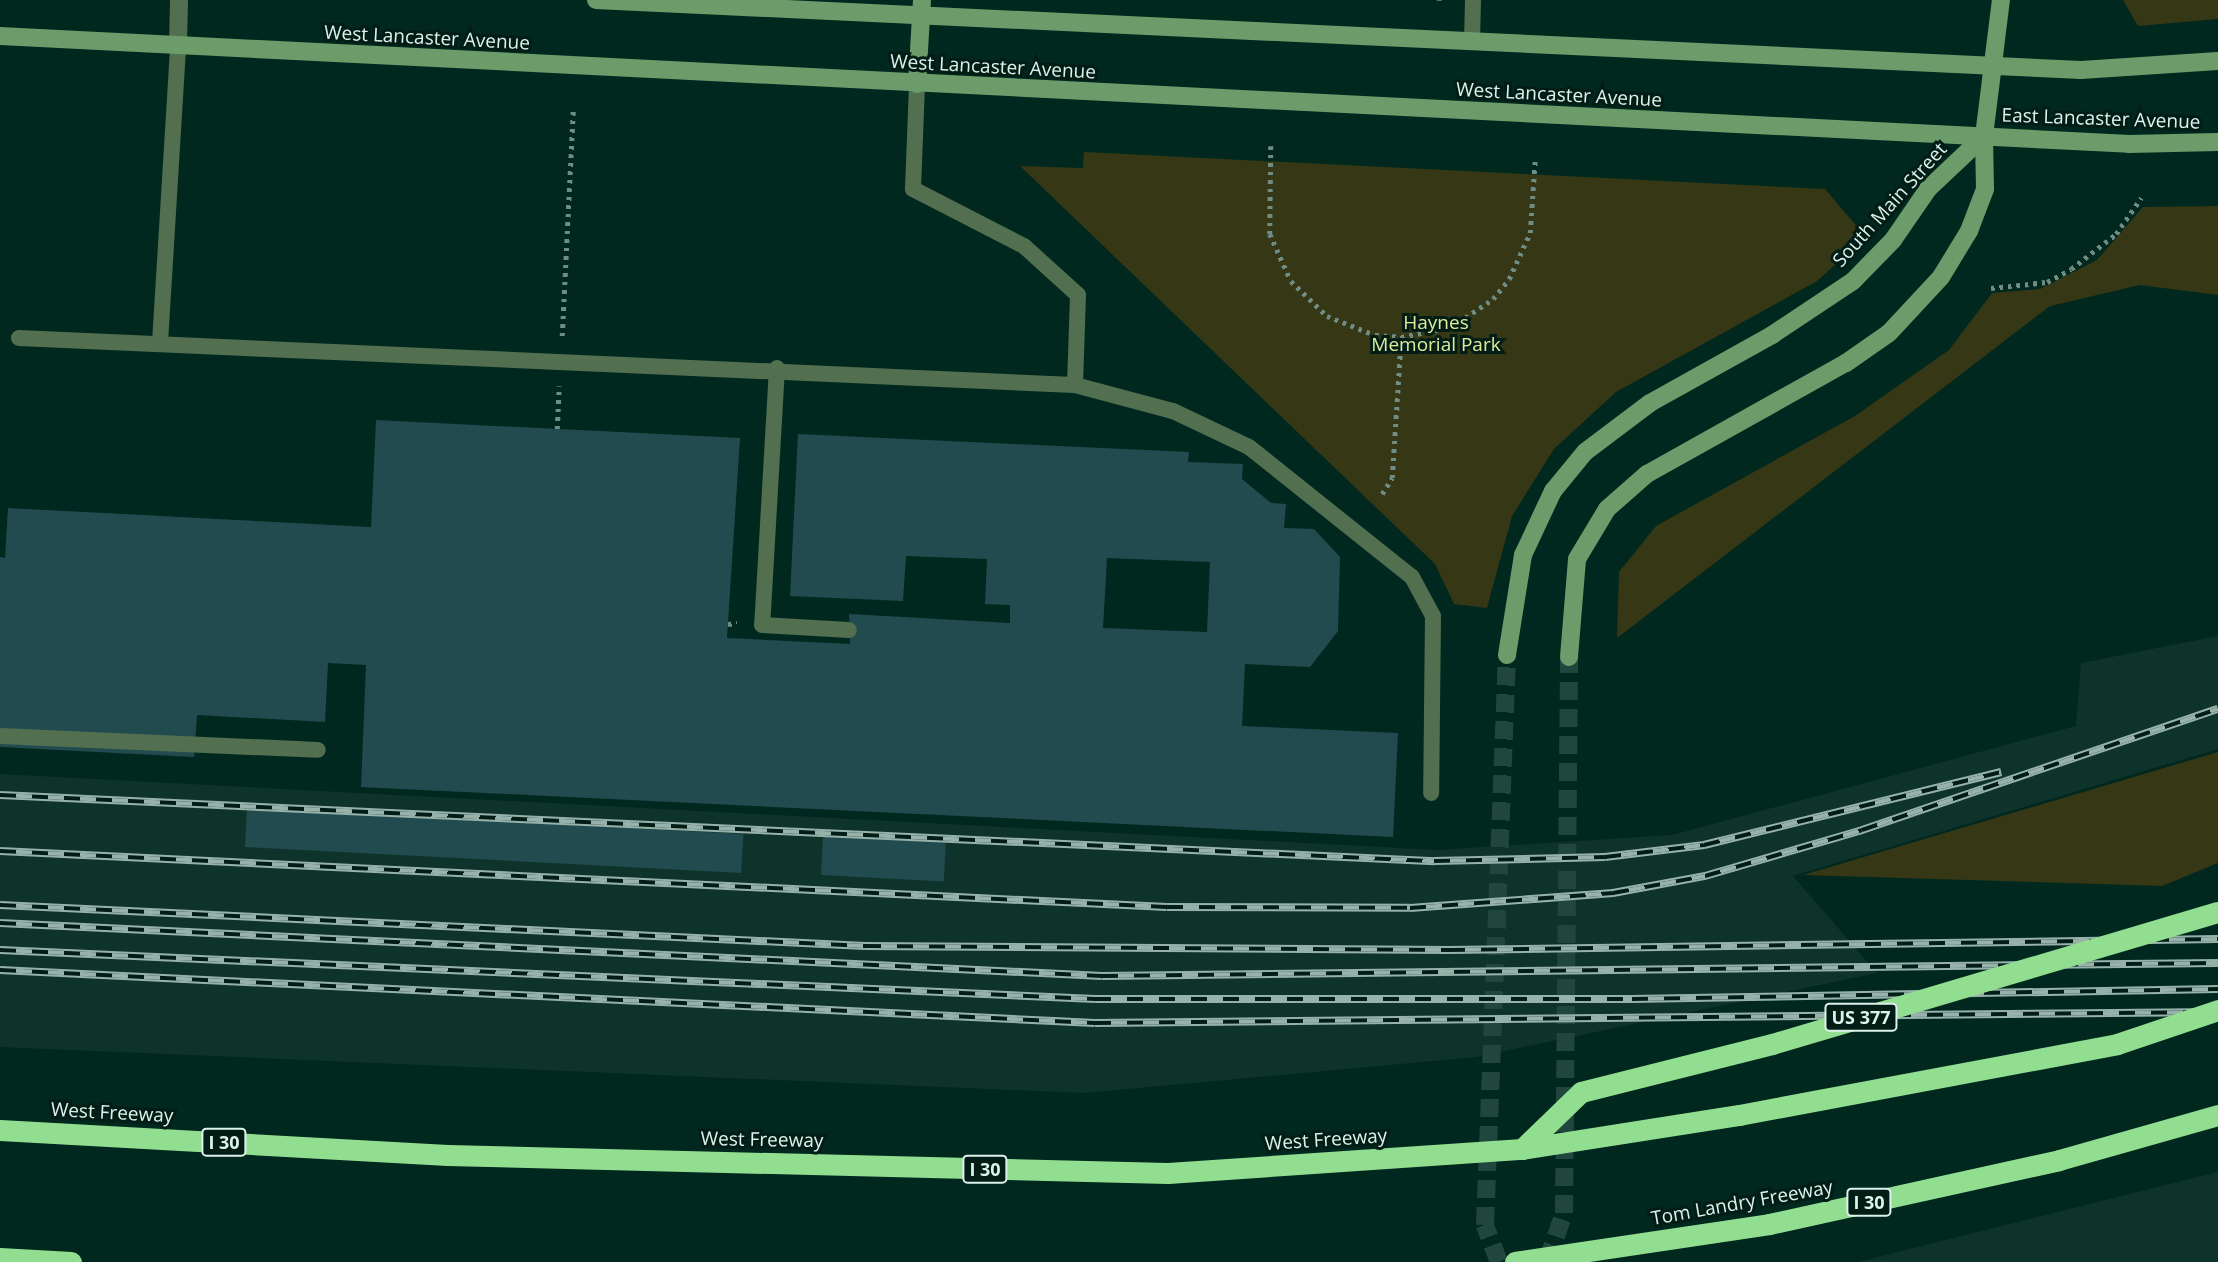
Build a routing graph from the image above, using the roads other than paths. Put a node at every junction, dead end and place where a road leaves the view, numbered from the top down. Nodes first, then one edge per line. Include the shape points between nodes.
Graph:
1 (179, 0) edge
2 (596, 0) edge
3 (1473, 0) edge
4 (2001, 0) edge
5 (922, 8) edge
6 (0, 36) edge
7 (1472, 41) junction
8 (178, 45) junction
9 (2218, 61) edge
10 (1993, 64) junction
11 (917, 84) junction
12 (1984, 136) junction
13 (2218, 142) edge
14 (19, 338) dead end
15 (160, 343) junction
16 (777, 368) junction
17 (1075, 385) junction
18 (849, 630) dead end
19 (1507, 655) tunnel mouth
20 (1569, 657) tunnel mouth
21 (0, 736) edge
22 (318, 750) dead end
23 (1431, 793) dead end
24 (2218, 912) edge
25 (2218, 1010) edge
26 (2218, 1115) edge
27 (0, 1130) edge
28 (1522, 1149) junction
29 (0, 1258) edge
30 (71, 1262) edge
31 (1515, 1262) edge

1 - 8 street
2 - 5 main road
3 - 7 lane
4 - 10 main road
5 - 7 main road
5 - 11 main road
6 - 8 main road, West Lancaster Avenue
7 - 10 main road
8 - 11 main road, West Lancaster Avenue
8 - 15 lane
9 - 10 main road via 2081,70
10 - 12 main road
11 - 12 main road, West Lancaster Avenue
11 - 17 lane via 913,189 1024,246 1078,295
12 - 13 main road, East Lancaster Avenue
12 - 19 main road, South Main Street via 1928,190 1893,240 1853,281 1772,335 1629,416 1585,452 1553,491 1523,555
12 - 20 main road via 1985,190 1969,231 1915,309 1846,363 1647,474 1595,524 1577,559
14 - 15 lane
15 - 16 lane
16 - 17 lane
16 - 18 lane via 762,625
17 - 23 lane via 1173,411 1249,447 1412,577 1433,616
21 - 22 lane
24 - 28 highway, US 377, bridge via 1773,1044 1581,1092
25 - 28 highway, I 30, bridge via 2116,1044 1739,1115
26 - 31 highway, Tom Landry Freeway / I 30, bridge via 2059,1160 1769,1224
27 - 28 highway, West Freeway / I 30, bridge via 447,1155 1168,1173
29 - 30 highway

